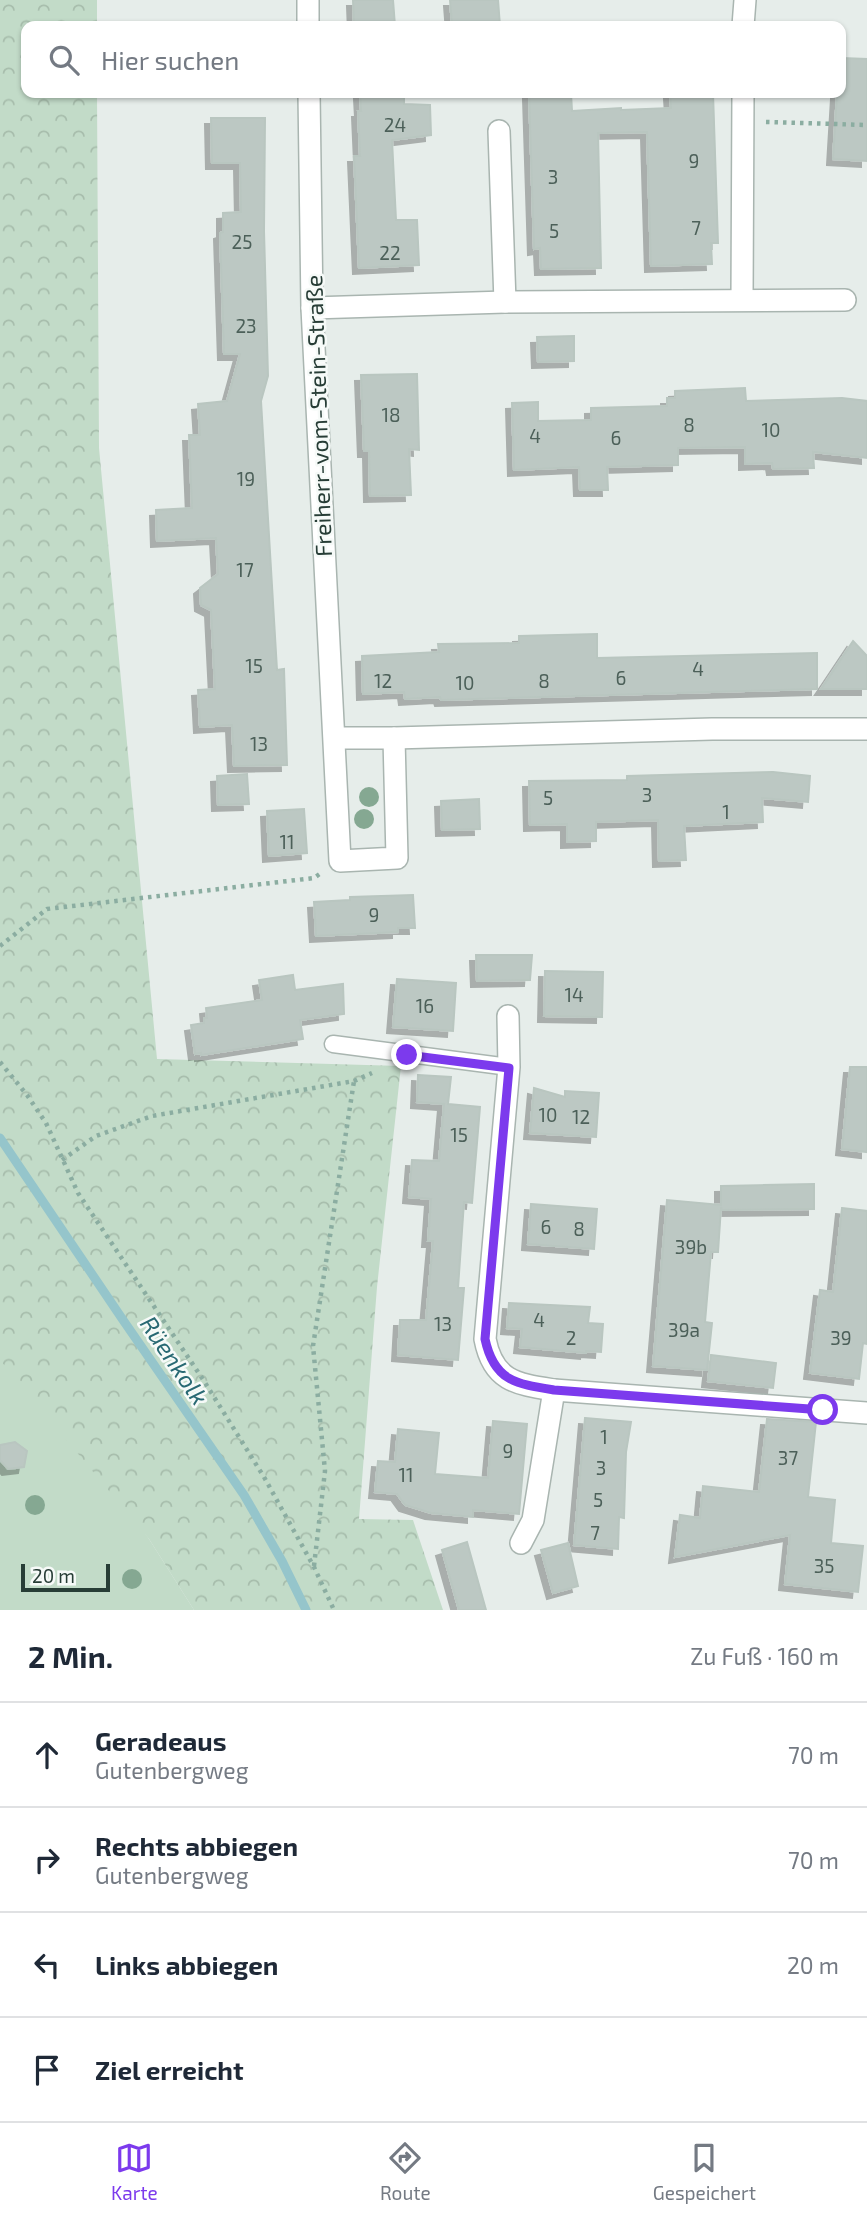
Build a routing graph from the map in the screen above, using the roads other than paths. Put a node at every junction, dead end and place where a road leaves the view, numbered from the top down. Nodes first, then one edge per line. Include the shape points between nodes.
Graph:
1 (307, 0) edge
2 (745, 0) edge
3 (308, 21) edge
4 (743, 21) edge
5 (309, 98) edge
6 (743, 98) edge
7 (499, 131) dead end
8 (845, 299) dead end
9 (743, 300) junction
10 (505, 302) junction
11 (312, 308) junction
12 (867, 729) edge
13 (334, 738) junction
14 (394, 738) junction
15 (508, 1016) dead end
16 (334, 1044) dead end
17 (509, 1068) junction
18 (554, 1390) junction
19 (867, 1413) edge
20 (521, 1543) dead end

1 - 3 street
2 - 4 street
5 - 11 street, Freiherr-vom-Stein-Straße
6 - 9 street
7 - 10 street
8 - 9 street
9 - 10 street
10 - 11 street
11 - 13 street, Freiherr-vom-Stein-Straße
12 - 14 street
13 - 14 street
13 - 14 street, Freiherr-vom-Stein-Straße via 340,861 397,858
15 - 17 street
16 - 17 lane
17 - 18 street via 485,1339 489,1356 502,1374 519,1385
18 - 19 street
18 - 20 street via 533,1520

